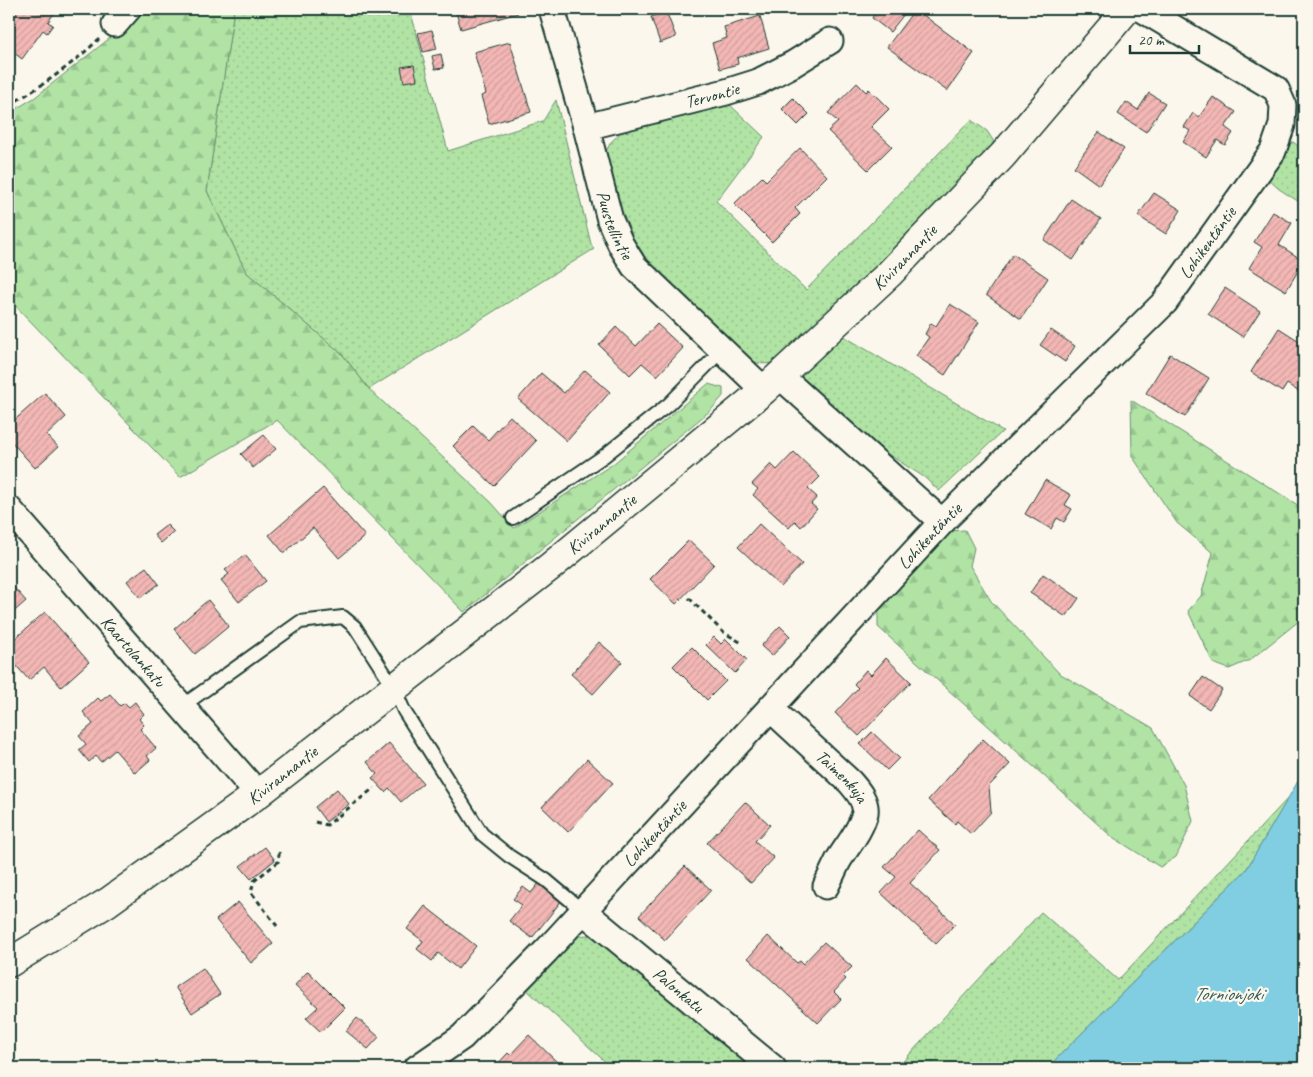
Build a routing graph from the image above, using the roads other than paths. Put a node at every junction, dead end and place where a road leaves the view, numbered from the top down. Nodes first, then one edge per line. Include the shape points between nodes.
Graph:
1 (552, 9) edge
2 (1127, 9) edge
3 (1142, 9) edge
4 (830, 41) dead end
5 (586, 127) junction
6 (722, 350) junction
7 (772, 383) junction
8 (9, 509) edge
9 (513, 518) dead end
10 (942, 522) junction
11 (394, 688) junction
12 (181, 707) junction
13 (771, 709) junction
14 (258, 794) junction
15 (826, 886) dead end
16 (583, 911) junction
17 (9, 963) edge
18 (417, 1068) edge
19 (773, 1068) edge

1 - 5 street, Puustellintie
2 - 7 street, Kivirannantie via 996,162 889,274
3 - 10 street, Lohikentäntie via 1276,89 1283,105 1282,125 1273,151 1165,302
4 - 5 street, Tervontie via 758,82
5 - 6 street, Puustellintie via 610,220 621,245 634,266
6 - 7 street, Puustellintie
6 - 9 lane via 669,404 604,456
7 - 10 street, Puustellintie
7 - 11 street, Kivirannantie via 550,566
8 - 12 street, Kaartolankatu
10 - 13 street, Lohikentäntie
11 - 12 lane via 355,627 343,617 300,622
11 - 14 street, Kivirannantie
11 - 16 lane via 404,711 482,834
12 - 14 street, Kaartolankatu
13 - 15 street, Taimenkuja via 850,782 864,803 865,812 859,828
13 - 16 street, Lohikentäntie
14 - 17 street, Kivirannantie via 108,902
16 - 18 street, Lohikentäntie via 462,1037
16 - 19 street, Palonkatu

